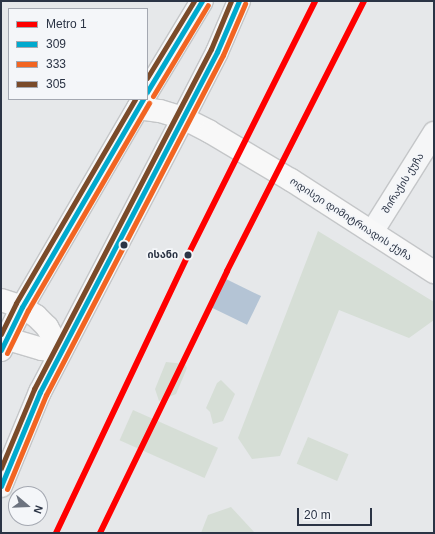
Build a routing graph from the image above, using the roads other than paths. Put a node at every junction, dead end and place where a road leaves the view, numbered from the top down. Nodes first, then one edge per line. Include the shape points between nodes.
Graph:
1 (202, 1) edge
2 (239, 1) edge
3 (148, 92) edge
4 (143, 100) edge
5 (183, 118) junction
6 (434, 133) edge
7 (372, 232) junction
8 (434, 272) edge
9 (1, 300) edge
10 (22, 307) junction
11 (3, 342) edge
12 (60, 351) junction
13 (1, 486) edge

1 - 3 main road
2 - 5 main road
4 - 5 main road, ოდისეი დიმიტრიადის ქუჩა via 160,111
4 - 10 main road
5 - 7 main road, ოდისეი დიმიტრიადის ქუჩა via 290,180
5 - 12 main road
6 - 7 street, შირაქის ქუჩა
7 - 8 main road, ოდისეი დიმიტრიადის ქუჩა
9 - 10 main road
10 - 11 main road
10 - 12 main road via 47,327
11 - 12 main road
12 - 13 main road

